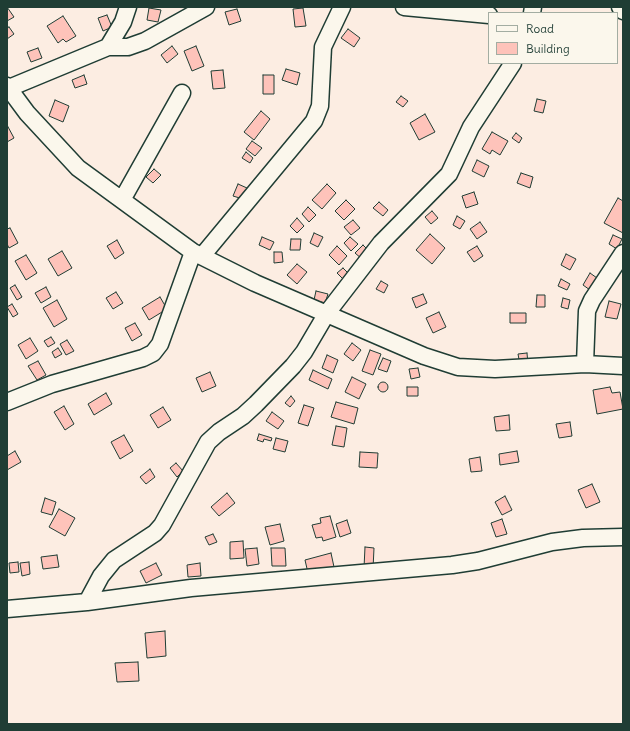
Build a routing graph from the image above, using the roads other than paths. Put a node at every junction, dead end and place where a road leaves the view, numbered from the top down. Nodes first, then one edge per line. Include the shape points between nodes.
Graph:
1 (128, 7) edge
2 (206, 7) edge
3 (342, 7) edge
4 (404, 7) edge
5 (620, 7) edge
6 (623, 11) edge
7 (488, 15) edge
8 (108, 47) junction
9 (512, 64) edge
10 (8, 89) edge
11 (182, 93) dead end
12 (122, 200) junction
13 (623, 252) edge
14 (197, 254) junction
15 (327, 314) junction
16 (586, 364) junction
17 (623, 366) edge
18 (7, 402) edge
19 (623, 537) edge
20 (87, 602) junction
21 (7, 609) edge

1 - 8 street via 123,22
2 - 8 street via 145,41 128,47
3 - 14 street via 323,47 320,106 314,121
4 - 7 street
5 - 6 street
8 - 10 street
9 - 15 street via 471,127 449,174 381,243
10 - 12 street via 78,168
11 - 12 street
12 - 14 street
13 - 16 street via 587,311
14 - 15 street via 255,283
14 - 18 street via 160,344 153,354 40,388
15 - 16 street via 458,368 495,369
15 - 20 street via 293,366 243,416 208,442 162,525 155,533 114,560 101,576
16 - 17 street
19 - 20 street via 552,542 452,565 191,588
20 - 21 street

